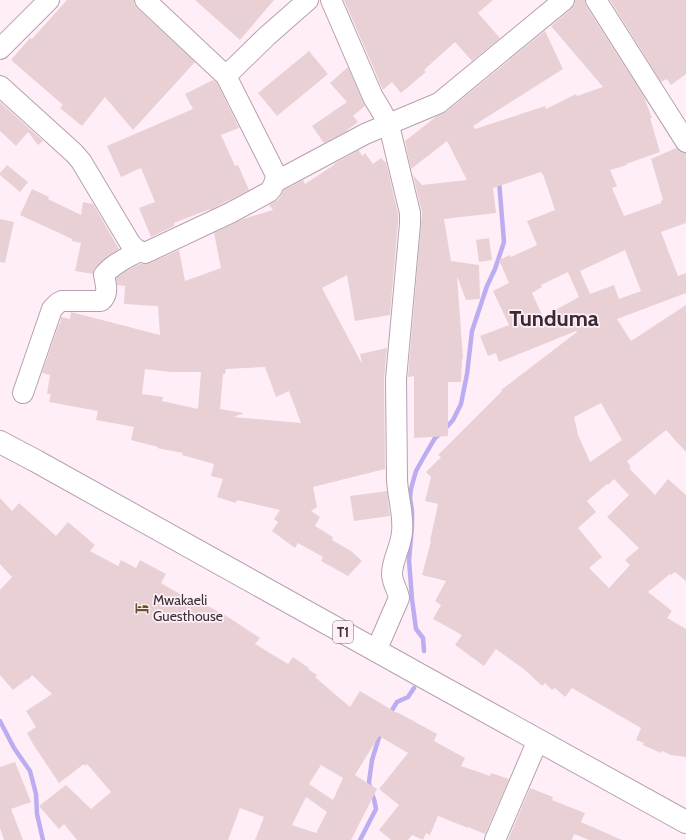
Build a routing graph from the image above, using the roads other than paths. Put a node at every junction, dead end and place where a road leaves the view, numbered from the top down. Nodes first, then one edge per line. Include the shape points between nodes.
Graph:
1 (49, 0) edge
2 (145, 0) edge
3 (308, 0) edge
4 (331, 0) edge
5 (564, 0) edge
6 (596, 0) edge
7 (0, 49) edge
8 (226, 76) junction
9 (0, 86) edge
10 (389, 125) junction
11 (686, 142) edge
12 (275, 182) junction
13 (139, 252) junction
14 (23, 393) dead end
15 (0, 442) edge
16 (376, 651) junction
17 (538, 740) junction
18 (686, 822) edge
19 (494, 840) edge

1 - 7 street
2 - 8 street
3 - 8 street
4 - 10 street via 372,98
5 - 10 street via 439,103
6 - 11 street
8 - 12 street via 276,175
9 - 13 street via 74,153 130,243
10 - 12 street via 365,134
10 - 16 street via 410,213 410,224 396,379 397,480 402,511 402,533 392,575 398,598
12 - 13 street via 269,192 230,213 145,253
13 - 14 street via 106,272 104,275 107,292 101,301 62,302 52,309
15 - 16 highway, T1
16 - 17 highway, T1
17 - 18 highway, T1
17 - 19 street

